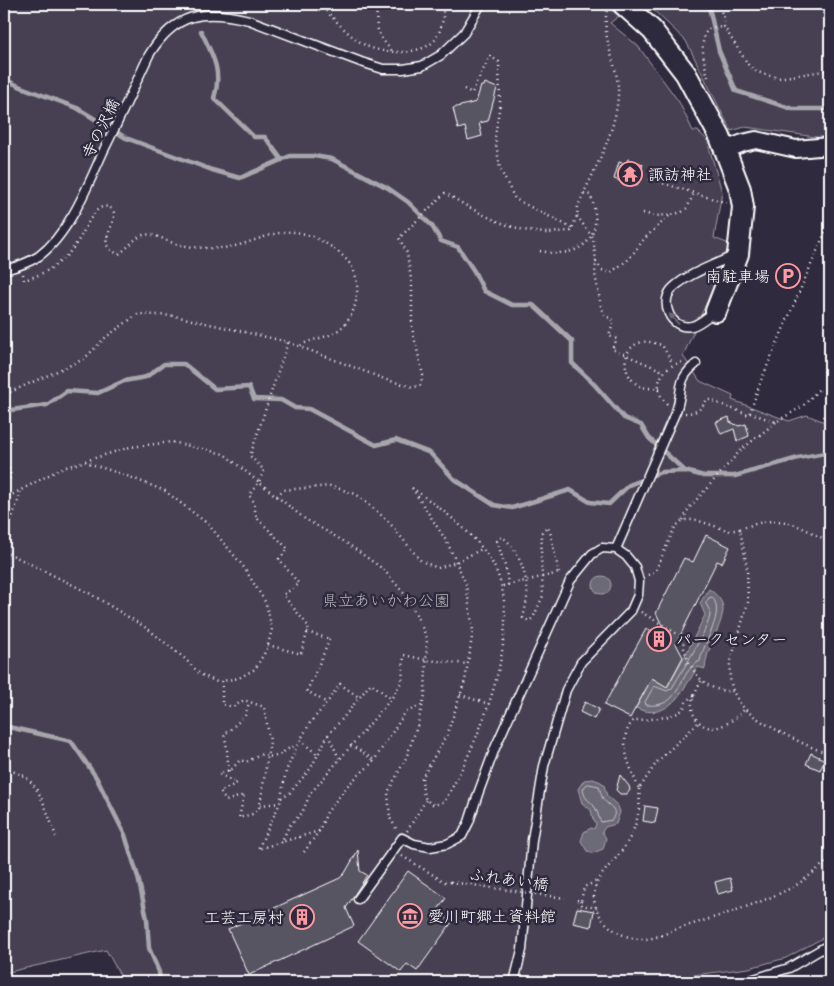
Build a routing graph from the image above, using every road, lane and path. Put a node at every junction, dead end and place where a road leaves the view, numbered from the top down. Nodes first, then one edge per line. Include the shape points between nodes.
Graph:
1 (319, 4) edge
2 (378, 4) edge
3 (441, 4) edge
4 (481, 4) edge
5 (715, 4) edge
6 (615, 7) edge
7 (724, 27) junction
8 (393, 52) junction
9 (830, 70) edge
10 (708, 80) dead end
11 (464, 89) dead end
12 (830, 146) edge
13 (725, 150) junction
14 (649, 179) dead end
15 (583, 193) junction
16 (694, 193) junction
17 (743, 207) junction
18 (643, 213) dead end
19 (670, 215) junction
20 (577, 216) junction
21 (830, 221) edge
22 (572, 228) junction
23 (592, 236) junction
24 (540, 251) dead end
25 (738, 254) junction
26 (596, 261) junction
27 (21, 266) junction
28 (4, 270) edge
29 (716, 311) joint
30 (288, 342) junction
31 (300, 346) junction
32 (627, 355) junction
33 (686, 361) dead end
34 (673, 364) junction
35 (696, 364) dead end
36 (663, 371) junction
37 (660, 388) junction
38 (830, 394) edge
39 (4, 399) edge
40 (676, 411) junction
41 (750, 413) junction
42 (776, 422) junction
43 (4, 428) edge
44 (4, 442) edge
45 (4, 449) edge
46 (83, 462) junction
47 (259, 482) junction
48 (4, 484) edge
49 (20, 490) junction
50 (277, 497) junction
51 (4, 499) edge
52 (683, 520) junction
53 (740, 529) junction
54 (4, 534) edge
55 (830, 542) edge
56 (482, 549) junction
57 (616, 549) junction
58 (4, 551) edge
59 (456, 562) junction
60 (559, 572) junction
61 (542, 576) junction
62 (526, 580) junction
63 (639, 580) junction
64 (570, 582) junction
65 (508, 585) junction
66 (502, 586) junction
67 (631, 611) junction
68 (307, 632) junction
69 (268, 645) junction
70 (426, 660) junction
71 (468, 664) junction
72 (222, 681) junction
73 (701, 681) junction
74 (733, 691) junction
75 (460, 695) junction
76 (694, 696) junction
77 (360, 698) junction
78 (391, 699) junction
79 (249, 702) junction
80 (328, 703) junction
81 (423, 704) junction
82 (489, 704) junction
83 (745, 709) junction
84 (698, 722) junction
85 (328, 735) junction
86 (300, 740) junction
87 (350, 744) junction
88 (296, 746) junction
89 (830, 754) edge
90 (318, 755) junction
91 (268, 756) junction
92 (339, 758) junction
93 (374, 760) junction
94 (4, 770) edge
95 (228, 771) junction
96 (639, 789) junction
97 (281, 798) junction
98 (426, 800) junction
99 (280, 802) junction
100 (260, 806) junction
101 (319, 831) junction
102 (402, 838) junction
103 (57, 839) dead end
104 (281, 843) junction
105 (393, 850) junction
106 (304, 852) dead end
107 (830, 859) edge
108 (597, 881) junction
109 (564, 898) dead end
110 (358, 899) dead end
111 (597, 908) junction
112 (830, 944) edge
113 (514, 982) edge
114 (744, 982) edge

1 - 8 path via 352,37 382,52
2 - 8 path via 377,30
3 - 8 path via 443,22 437,38 426,47
4 - 27 lane, 寺の沢橋 via 464,33 447,50 422,66 403,69 383,69 249,20 218,14 196,16 177,24 162,37 150,55 66,225 40,255
5 - 7 path via 724,18
6 - 13 street via 652,30 686,74
6 - 15 path via 604,24 618,84 618,102 614,124
7 - 9 path via 756,72 778,78
7 - 10 path via 711,28 704,36
11 - 22 path via 472,93 490,56 499,62 500,103 495,137 500,169 516,199
12 - 13 street via 796,149 756,140
13 - 17 street via 740,189
14 - 16 path
15 - 20 path
15 - 23 path via 590,195 594,206 596,216
16 - 17 path
16 - 19 path via 687,208
17 - 25 street
18 - 19 path
19 - 26 path via 644,239 629,259 610,273 602,270
20 - 22 path
20 - 23 path
21 - 41 path
22 - 31 path via 571,231 547,233 514,228 469,208 445,193 399,238 407,253 412,285 412,328 423,375 420,386 387,380
23 - 24 path via 586,244 571,251 560,254
23 - 26 path
25 - 29 street
29 -> 25 lane via 693,326 680,326 669,314 668,294 692,276
26 - 32 path via 601,306 606,317 614,321 610,336 617,339 612,349
27 - 28 lane, 寺の沢橋
27 - 31 path via 24,280 51,269 76,244 96,211 106,206 114,213 107,246 119,254 136,238 145,235 205,248 238,246 281,233 295,232 318,238 338,251 353,269 357,290 354,312 334,333
30 - 31 path
30 - 39 path via 176,316 138,314 106,337 84,359 14,390
30 - 47 path via 250,456 264,470
32 - 34 path via 630,348 649,342 662,345
32 - 36 path
32 - 37 path via 625,366 634,382
33 - 34 path
34 - 36 path
35 - 40 lane via 682,380
36 - 37 path
37 - 40 path via 664,401
38 - 42 path via 818,389 803,406
40 - 41 path via 696,412 703,408 707,399
40 - 57 lane
41 - 42 path
42 - 52 path via 741,450 688,508
43 - 44 path via 7,440
45 - 48 path via 11,477
46 - 47 path via 130,447 172,442 224,454
46 - 49 path via 60,469
46 - 69 path via 165,491 208,524 243,566 266,603 272,629
47 - 50 path
47 - 68 path via 249,495 254,502 256,517 288,549 279,559 299,584 284,595 308,626
49 - 51 path
49 - 54 path
50 - 59 path via 283,490 330,486 356,494 387,520 421,561 438,568
50 - 70 path via 383,569 408,598 416,614 426,638
52 - 53 path via 696,520 730,531
52 - 63 path via 675,527 655,572
53 - 55 path via 769,520 781,520
53 - 74 path via 748,568 748,602 730,664
56 - 59 path
56 - 59 path via 472,536 412,488
56 - 66 path via 494,564
57 - 63 lane via 626,556
57 - 64 lane via 602,548 592,554
58 - 72 path via 89,593 148,629 200,674
59 - 71 path via 466,584 473,630
60 - 61 path
60 - 61 path via 547,527 542,532
60 - 64 path
61 - 62 path
61 - 62 path via 544,596 529,622 523,618 528,592
62 - 65 path
62 - 65 path via 516,552 502,537 497,541
63 - 67 lane via 638,595
64 - 102 lane via 494,748 462,836 447,844 430,847
65 - 66 path
66 - 82 path via 506,618 500,668
67 - 73 path via 640,612 684,638 686,654
67 - 113 lane via 581,662 566,690 544,766 532,840 522,950
68 - 69 path via 301,654
68 - 80 path via 330,639 307,691
69 - 72 path via 255,669 239,678
70 - 71 path
70 - 78 path via 404,655 402,681
70 - 81 path
71 - 75 path
72 - 79 path via 222,704 233,707 244,700
73 - 74 path via 724,692
73 - 76 path
74 - 83 path
75 - 82 path
75 - 98 path via 447,734 422,778
76 - 84 path via 693,710
76 - 96 path via 687,699 677,713 631,723 625,744
77 - 78 path via 371,683
77 - 80 path via 340,684
77 - 85 path
78 - 87 path
79 - 91 path via 264,706 270,741
79 - 95 path via 245,716 224,735 228,747
80 - 86 path
81 - 93 path via 405,713
81 - 102 path via 406,758 388,792 390,818
82 - 98 path via 459,777 444,802 434,805
83 - 84 path via 726,725 717,728 708,728
83 - 89 path via 805,744
84 - 96 path via 658,762
85 - 90 path
85 - 92 path
86 - 88 path
86 - 90 path
87 - 92 path
87 - 93 path
88 - 91 path via 278,756
88 - 97 path via 286,771
90 - 97 path via 289,794
91 - 95 path via 262,754 246,762 240,760
91 - 100 path
92 - 104 path via 310,794 302,813 289,826
93 - 101 path via 327,812
94 - 103 path via 23,775 31,781
95 - 100 path via 219,774 237,783 220,792 226,801 244,795 239,818 252,814
96 - 108 path via 634,829 620,854
97 - 99 path
98 - 102 path
99 - 100 path
99 - 104 path via 258,849
101 - 104 path
101 - 106 path
102 - 105 lane
105 - 109 path, ふれあい橋, bridge via 445,882
105 - 110 lane
107 - 111 path via 792,887 647,939 632,939 618,932 602,920
108 - 111 path via 594,898
108 - 111 path via 584,887 579,901 580,905
112 - 114 lane via 789,968

